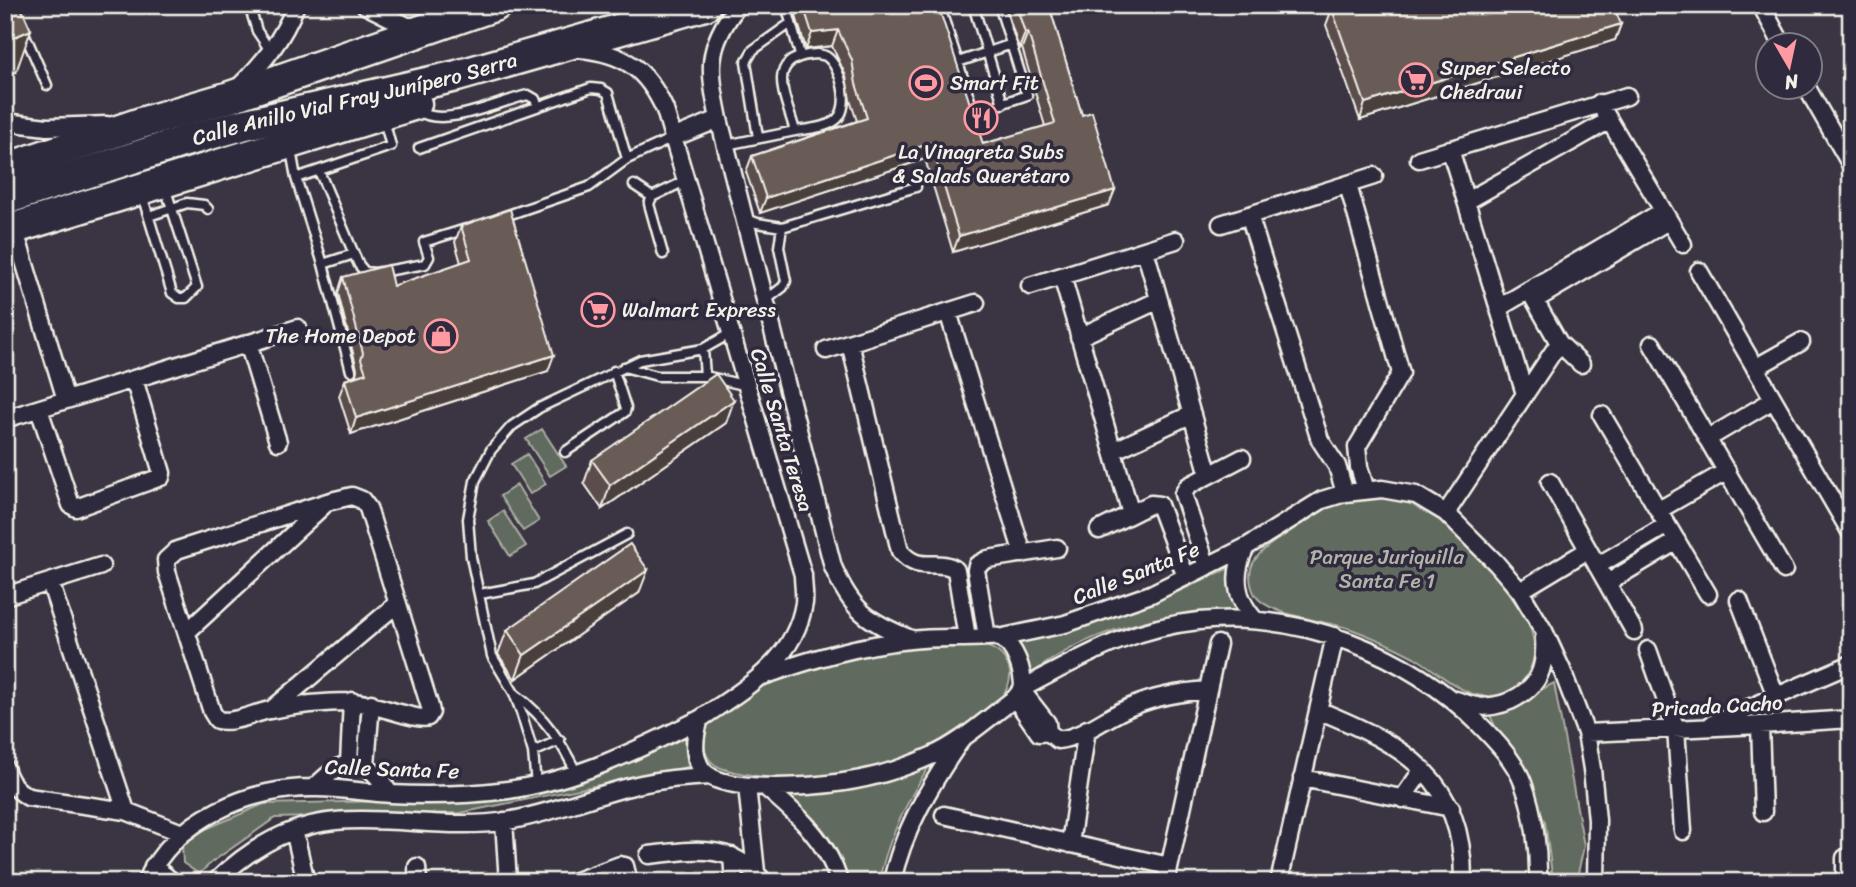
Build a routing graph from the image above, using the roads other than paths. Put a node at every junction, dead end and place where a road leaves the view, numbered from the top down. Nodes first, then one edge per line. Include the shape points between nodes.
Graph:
1 (249, 5) edge
2 (296, 5) edge
3 (365, 5) edge
4 (496, 5) edge
5 (705, 5) edge
6 (738, 5) edge
7 (786, 5) edge
8 (939, 5) edge
9 (973, 5) edge
10 (999, 5) edge
11 (1761, 5) edge
12 (17, 17) edge
13 (443, 21) junction
14 (791, 23) junction
15 (1775, 32) edge
16 (1012, 44) junction
17 (564, 47) junction
18 (271, 52) junction
19 (988, 52) junction
20 (800, 55) junction
21 (958, 62) junction
22 (457, 76) junction
23 (47, 85) dead end
24 (1627, 96) dead end
25 (227, 98) junction
26 (1815, 102) edge
27 (1599, 103) junction
28 (1003, 104) junction
29 (411, 105) junction
30 (538, 106) junction
31 (382, 114) junction
32 (719, 119) junction
33 (1608, 121) junction
34 (5, 122) edge
35 (141, 123) junction
36 (795, 131) junction
37 (675, 137) junction
38 (758, 137) junction
39 (290, 143) junction
40 (726, 145) junction
41 (419, 148) dead end
42 (1450, 149) junction
43 (627, 159) junction
44 (1419, 159) dead end
45 (1851, 165) edge
46 (5, 169) edge
47 (319, 171) junction
48 (1374, 176) dead end
49 (296, 178) junction
50 (687, 180) junction
51 (635, 185) dead end
52 (1348, 185) junction
53 (916, 187) dead end
54 (652, 197) junction
55 (5, 199) edge
56 (156, 199) junction
57 (1467, 201) junction
58 (208, 209) dead end
59 (1249, 215) junction
60 (1665, 216) junction
61 (745, 218) junction
62 (491, 220) edge
63 (480, 224) edge
64 (1221, 224) dead end
65 (782, 227) junction
66 (10, 230) edge
67 (1176, 240) dead end
68 (1683, 244) dead end
69 (1145, 250) junction
70 (354, 254) junction
71 (663, 254) dead end
72 (323, 264) junction
73 (1699, 271) dead end
74 (1062, 276) junction
75 (1030, 286) dead end
76 (1532, 295) junction
77 (766, 300) junction
78 (1159, 300) junction
79 (976, 303) dead end
80 (1500, 307) junction
81 (948, 312) junction
82 (298, 328) dead end
83 (731, 333) junction
84 (1079, 337) junction
85 (1801, 342) dead end
86 (850, 343) junction
87 (1559, 343) junction
88 (248, 344) junction
89 (1652, 344) dead end
90 (703, 349) junction
91 (826, 350) dead end
92 (1581, 364) dead end
93 (624, 367) junction
94 (1755, 368) junction
95 (351, 371) dead end
96 (614, 371) junction
97 (705, 376) junction
98 (134, 379) junction
99 (748, 386) junction
100 (1525, 394) junction
101 (66, 400) junction
102 (1773, 400) junction
103 (39, 409) junction
104 (1192, 414) junction
105 (1602, 415) dead end
106 (5, 419) edge
107 (1707, 439) junction
108 (278, 442) dead end
109 (565, 452) dead end
110 (1113, 452) junction
111 (1242, 458) dead end
112 (1727, 471) junction
113 (1209, 475) junction
114 (1550, 482) dead end
115 (1366, 490) junction
116 (1345, 494) junction
117 (327, 502) junction
118 (1659, 510) junction
119 (1446, 513) junction
120 (1131, 514) junction
121 (1668, 524) junction
122 (1099, 530) dead end
123 (1851, 533) edge
124 (627, 534) dead end
125 (1677, 541) junction
126 (1246, 547) junction
127 (1057, 548) dead end
128 (1588, 550) junction
129 (1023, 554) junction
130 (101, 566) dead end
131 (1597, 566) junction
132 (1207, 567) junction
133 (1784, 570) dead end
134 (1186, 577) junction
135 (50, 582) junction
136 (1606, 583) junction
137 (1520, 591) junction
138 (480, 594) junction
139 (1709, 594) dead end
140 (5, 596) edge
141 (1739, 600) dead end
142 (397, 604) junction
143 (1255, 620) junction
144 (188, 631) junction
145 (1544, 631) junction
146 (1634, 631) dead end
147 (1335, 636) junction
148 (993, 637) junction
149 (967, 638) junction
150 (913, 640) junction
151 (1218, 644) dead end
152 (1648, 650) dead end
153 (1851, 664) edge
154 (763, 676) junction
155 (1208, 690) junction
156 (514, 693) junction
157 (1020, 693) junction
158 (1776, 696) junction
159 (1453, 699) junction
160 (352, 702) junction
161 (371, 703) junction
162 (271, 709) junction
163 (1318, 710) junction
164 (700, 719) junction
165 (1851, 719) edge
166 (1760, 725) junction
167 (1703, 728) junction
168 (1087, 729) junction
169 (1676, 729) junction
170 (1586, 733) junction
171 (965, 735) junction
172 (559, 740) junction
173 (533, 752) junction
174 (349, 763) junction
175 (366, 765) junction
176 (5, 768) edge
177 (1423, 769) junction
178 (577, 774) junction
179 (710, 776) junction
180 (1302, 778) junction
181 (536, 785) junction
182 (747, 786) junction
183 (765, 787) junction
184 (315, 788) junction
185 (390, 794) junction
186 (1402, 799) junction
187 (1451, 808) junction
188 (126, 811) junction
189 (1763, 813) dead end
190 (944, 815) dead end
191 (504, 821) junction
192 (294, 830) junction
193 (1683, 831) dead end
194 (181, 833) junction
195 (1070, 844) junction
196 (649, 855) dead end
197 (732, 856) junction
198 (1845, 858) dead end
199 (150, 874) edge
200 (1168, 874) edge
201 (760, 877) edge
202 (173, 882) edge
203 (215, 882) edge
204 (306, 882) edge
205 (508, 882) edge
206 (573, 882) edge
207 (629, 882) edge
208 (734, 882) edge
209 (839, 882) edge
210 (892, 882) edge
211 (1279, 882) edge
212 (1463, 882) edge
213 (1538, 882) edge
214 (1595, 882) edge
215 (1845, 882) edge

1 - 18 lane via 257,31
2 - 18 street
3 - 13 street via 407,26
4 - 13 highway, Calle Anillo Vial Fray Junípero Serra
5 - 17 highway, Calle Anillo Vial Fray Junípero Serra
6 - 32 street, Calle Santa Teresa via 714,50 710,75
7 - 14 lane
8 - 21 lane
9 - 19 lane
10 - 16 lane
11 - 15 street
12 - 23 lane
13 - 25 highway, Calle Anillo Vial Fray Junípero Serra
14 - 20 lane
14 - 38 lane via 753,50 746,62
16 - 19 lane
16 - 28 lane via 1027,95
17 - 22 highway, Calle Anillo Vial Fray Junípero Serra
17 - 37 street, Calle Santa Teresa via 603,51 640,71 658,93
18 - 25 street
19 - 21 lane
19 - 28 lane
20 - 36 lane via 782,70
20 - 36 lane via 826,56 835,65 844,101 837,119
21 - 28 lane via 974,113
22 - 29 highway via 434,98
22 - 55 highway, Calle Anillo Vial Fray Junípero Serra via 243,125
24 - 27 street
25 - 35 highway, Calle Anillo Vial Fray Junípero Serra
26 - 45 street
27 - 33 street
27 - 42 street
29 - 30 lane via 423,115 438,118 528,95
29 - 31 highway
30 - 41 lane
30 - 43 lane via 591,88 608,93
31 - 39 highway
31 - 47 lane via 391,146
32 - 37 street
32 - 40 street, Calle Santa Teresa
33 - 57 street
33 - 60 street
34 - 35 street via 47,127
35 - 46 highway, Calle Anillo Vial Fray Junípero Serra
36 - 38 lane
37 - 43 lane
37 - 50 street, Calle Santa Teresa
38 - 40 lane
39 - 49 lane
39 - 56 highway
40 - 61 street, Calle Santa Teresa
42 - 44 street
42 - 57 street
43 - 62 lane via 589,187
47 - 49 lane
47 - 70 lane
48 - 52 street
49 - 72 lane
50 - 54 lane
50 - 83 street, Calle Santa Teresa
51 - 54 lane
52 - 59 street
52 - 115 street via 1402,373 1357,447
53 - 65 lane
54 - 71 lane via 649,211
56 - 56 lane via 172,293 186,298 197,286
56 - 58 lane
56 - 66 highway
57 - 80 street
59 - 64 street
59 - 116 street via 1320,440 1337,466
60 - 68 street
60 - 76 street
61 - 65 lane
61 - 77 street, Calle Santa Teresa
63 - 70 lane via 424,242 429,257 425,264 365,272
65 - 77 lane via 779,247 786,281
66 - 101 street
67 - 69 street
69 - 74 street
69 - 78 street
70 - 72 lane
72 - 95 lane
73 - 94 street
74 - 75 street
74 - 84 street
76 - 80 street
76 - 87 street
77 - 150 street, Calle Santa Teresa via 833,567 844,592 861,612
78 - 84 street
78 - 104 street
79 - 81 street
80 - 100 street
81 - 86 street
81 - 129 street
82 - 88 street
83 - 90 lane
83 - 99 street, Calle Santa Teresa
84 - 110 street
85 - 94 street
86 - 91 street
86 - 149 street via 900,551 917,565 956,570
87 - 92 street
87 - 100 street
88 - 98 street
88 - 108 street
89 - 107 street
90 - 93 lane via 656,356
90 - 97 lane
93 - 96 lane
93 - 97 lane via 657,376
94 - 102 street
96 - 109 lane via 625,412
96 - 138 lane via 539,408 512,426 491,450 475,481 468,519
97 - 99 lane
98 - 101 street
98 - 103 street via 161,477 76,508 71,505
99 - 154 street, Calle Santa Teresa via 803,575 804,603 795,630
100 - 119 street
101 - 103 street
102 - 107 street
102 - 123 street
103 - 106 street
104 - 110 street
104 - 113 street
105 - 118 street
107 - 112 street
110 - 120 street
111 - 113 street
112 - 118 street
112 - 133 street
113 - 132 street via 1188,486 1183,494
114 - 128 street
115 - 116 street, Calle Santa Fe
115 - 119 street, Calle Santa Fe via 1416,495
116 - 126 street, Calle Santa Fe via 1322,500
117 - 142 street via 352,496 366,503
117 - 144 street
117 - 144 street via 171,554 166,566
118 - 121 street
119 - 137 street, Calle Santa Fe
120 - 122 street
120 - 134 street via 1151,504 1162,507
121 - 125 street
121 - 131 street
124 - 138 lane via 534,584
125 - 136 street
125 - 139 street
126 - 132 street, Calle Santa Fe
126 - 143 street via 1237,586
127 - 129 street
128 - 131 street
128 - 137 street
129 - 148 street via 977,565 980,602
130 - 135 street
131 - 136 street
132 - 134 street, Calle Santa Fe
134 - 148 street, Calle Santa Fe via 1099,614
135 - 140 street
135 - 188 street
136 - 146 street
137 - 145 street, Calle Santa Fe
138 - 156 lane via 492,656
141 - 158 street
142 - 161 street via 431,712 423,720
142 - 162 street
143 - 147 street
143 - 157 street via 1198,621 1138,634 1078,657
144 - 162 street via 214,717 222,721
145 - 159 street via 1545,657 1539,677 1526,693 1504,704 1479,707
145 - 170 street, Calle Santa Fe
147 - 159 street via 1405,669
147 - 163 street
148 - 149 street, Calle Santa Fe
148 - 157 street via 1017,659
149 - 150 street, Calle Santa Fe
150 - 154 street, Calle Santa Fe via 850,649
151 - 155 street
152 - 169 street
153 - 158 street
154 - 164 street, Calle Santa Fe
155 - 168 street via 1133,706
155 - 200 street
156 - 172 lane via 535,709
156 - 173 lane
157 - 168 street via 1039,733 1066,739
157 - 171 street
158 - 167 street
159 - 213 street via 1496,741 1522,781 1539,863
160 - 161 street
160 - 162 street
160 - 174 street
161 - 175 street
163 - 177 street via 1363,728
163 - 180 street
164 - 178 street, Calle Santa Fe
164 - 179 street via 694,748
165 - 166 street, Pricada Cacho
166 - 167 street, Pricada Cacho
166 - 189 street
167 - 169 street, Pricada Cacho
168 - 195 street
169 - 170 street, Pricada Cacho
169 - 193 street
170 - 214 street, Calle Santa Fe via 1597,820
171 - 183 street via 890,772 845,782
171 - 210 street via 921,806
172 - 173 lane
172 - 178 lane
173 - 181 lane
174 - 175 street
174 - 184 street via 331,771
175 - 185 street
176 - 188 street via 9,782 28,797
177 - 186 street
177 - 187 street
178 - 181 street, Calle Santa Fe
179 - 182 street
179 - 191 street via 638,785
180 - 186 street
180 - 211 street
181 - 185 street, Calle Santa Fe via 442,796
182 - 183 street
182 - 201 street
183 - 209 street via 811,832 828,854
184 - 185 street, Calle Santa Fe
184 - 194 street, Calle Santa Fe via 264,793 227,806
186 - 187 street
187 - 212 street via 1459,833
188 - 194 street
190 - 195 street
191 - 192 street via 336,821
191 - 205 street
192 - 203 street via 248,852
192 - 204 street
194 - 199 street, Calle Santa Fe
195 - 200 street
196 - 197 street via 700,850
197 - 201 street
197 - 208 street
198 - 215 street
199 - 202 street
206 - 207 street via 620,865 627,869

